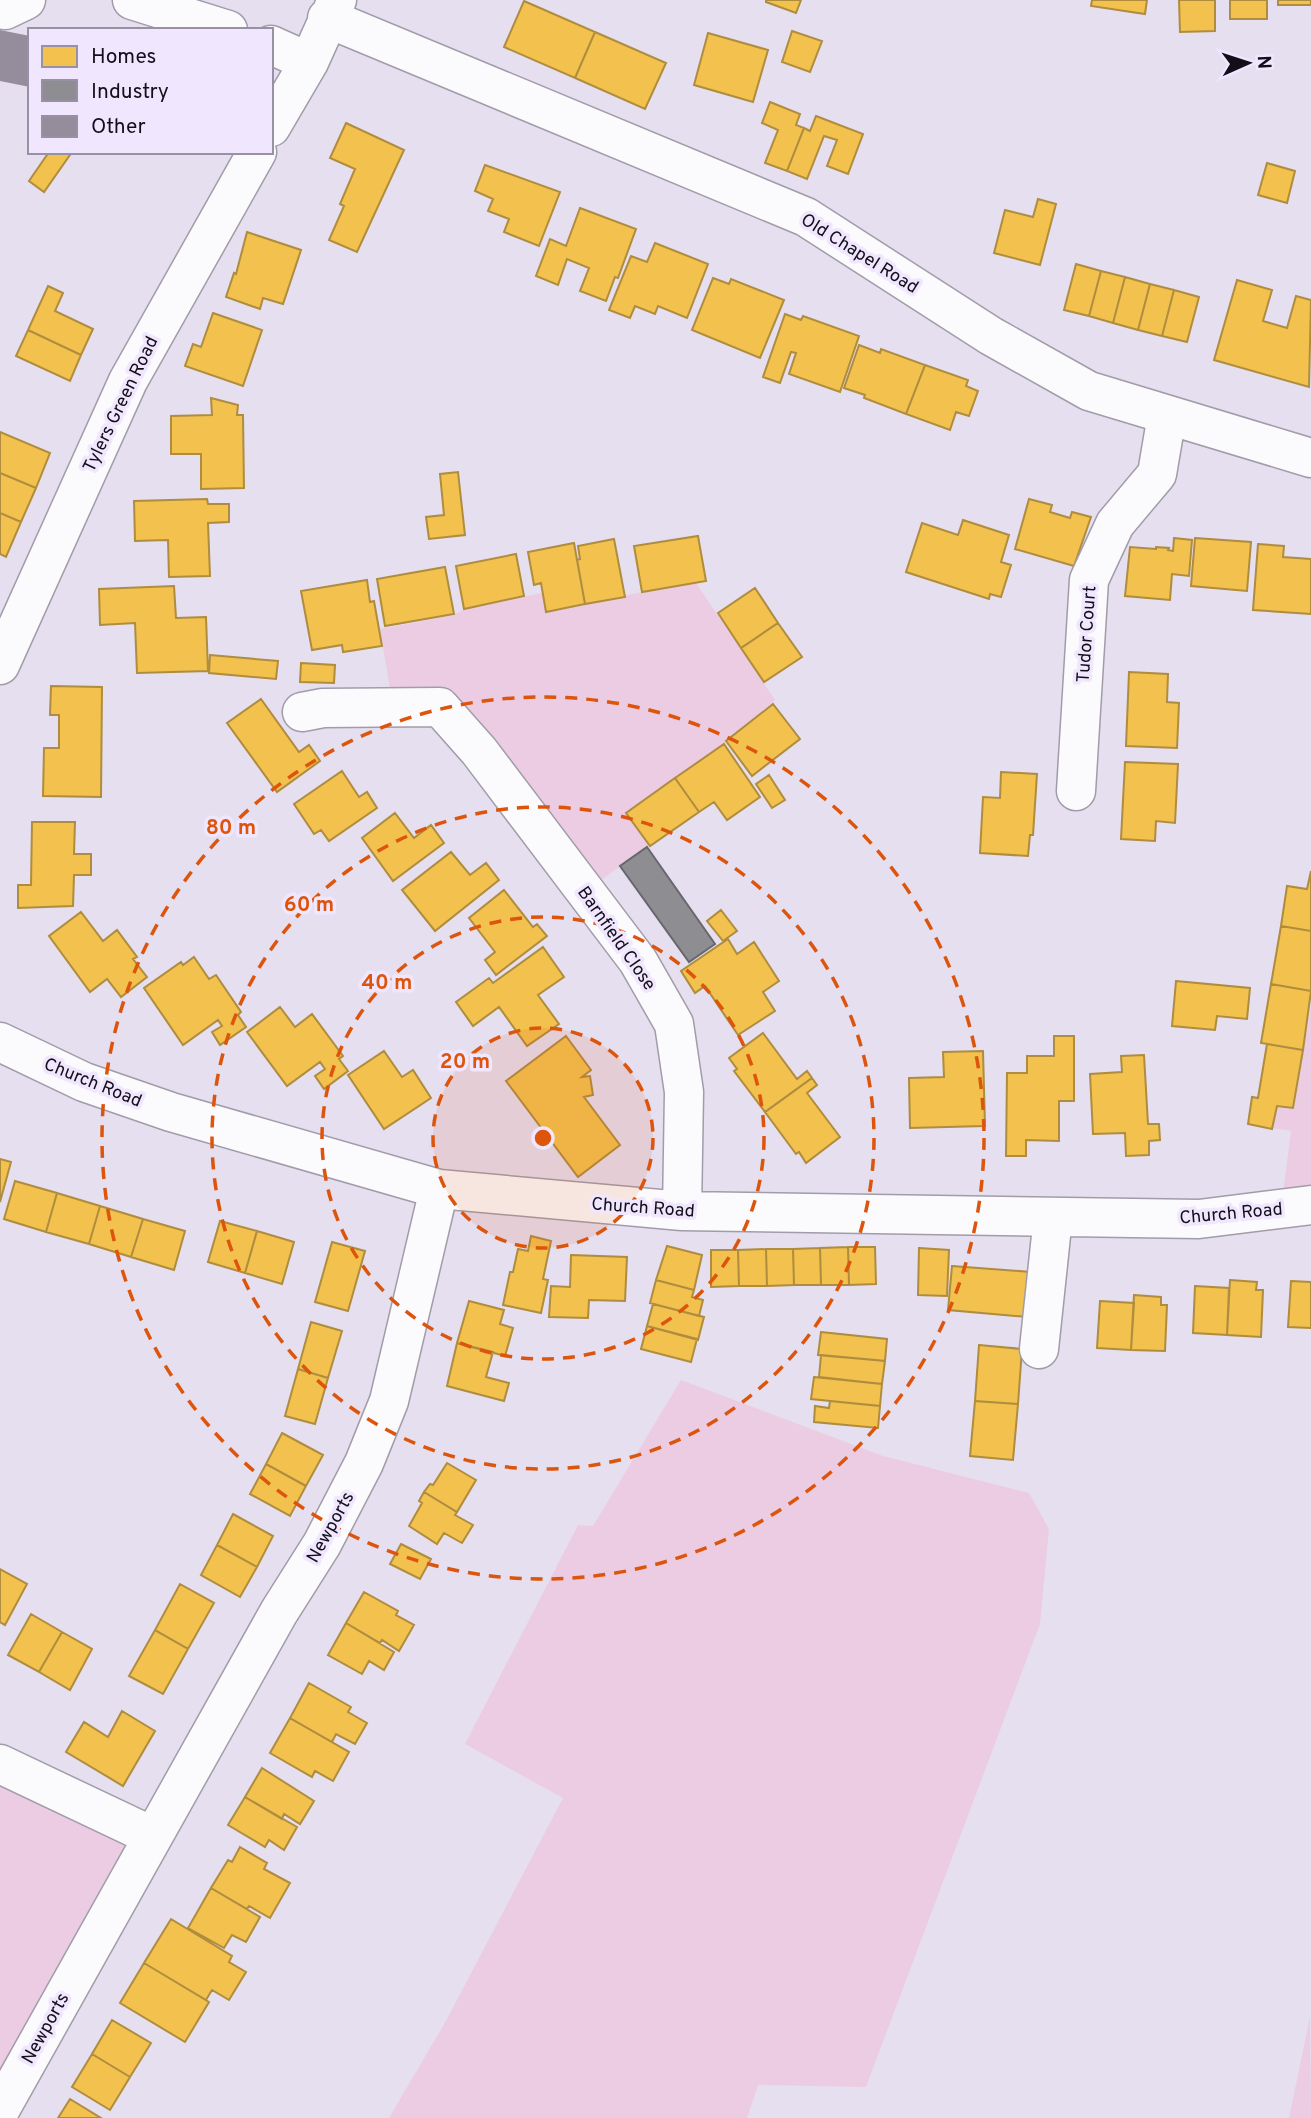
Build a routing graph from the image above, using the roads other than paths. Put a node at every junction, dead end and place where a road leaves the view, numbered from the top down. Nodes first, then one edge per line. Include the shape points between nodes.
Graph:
1 (26, 0) edge
2 (132, 0) edge
3 (0, 9) edge
4 (332, 9) edge
5 (222, 28) edge
6 (273, 46) edge
7 (309, 62) junction
8 (273, 124) edge
9 (256, 154) edge
10 (1167, 415) junction
11 (1311, 458) edge
12 (0, 665) edge
13 (302, 712) dead end
14 (1076, 791) dead end
15 (0, 1042) edge
16 (439, 1189) junction
17 (1311, 1205) edge
18 (682, 1211) junction
19 (1054, 1217) junction
20 (1039, 1349) dead end
21 (0, 1763) edge
22 (152, 1836) junction
23 (0, 2110) edge

1 - 3 street
2 - 5 street
4 - 7 street
4 - 10 street, Old Chapel Road via 806,217 991,337 1089,391
6 - 7 street
7 - 8 street
9 - 12 street, Tylers Green Road via 128,381
10 - 11 street, Old Chapel Road
10 - 14 street, Tudor Court via 1157,474 1115,524 1089,580
13 - 18 street, Barnfield Close via 440,707 479,751 638,961 674,1024 684,1092
15 - 16 street, Church Road via 85,1082 171,1112
16 - 18 street, Church Road
16 - 22 street, Newports via 389,1401 364,1463 322,1544
17 - 19 street, Church Road via 1199,1219
18 - 19 street, Church Road
19 - 20 street
21 - 22 street
22 - 23 street, Newports

